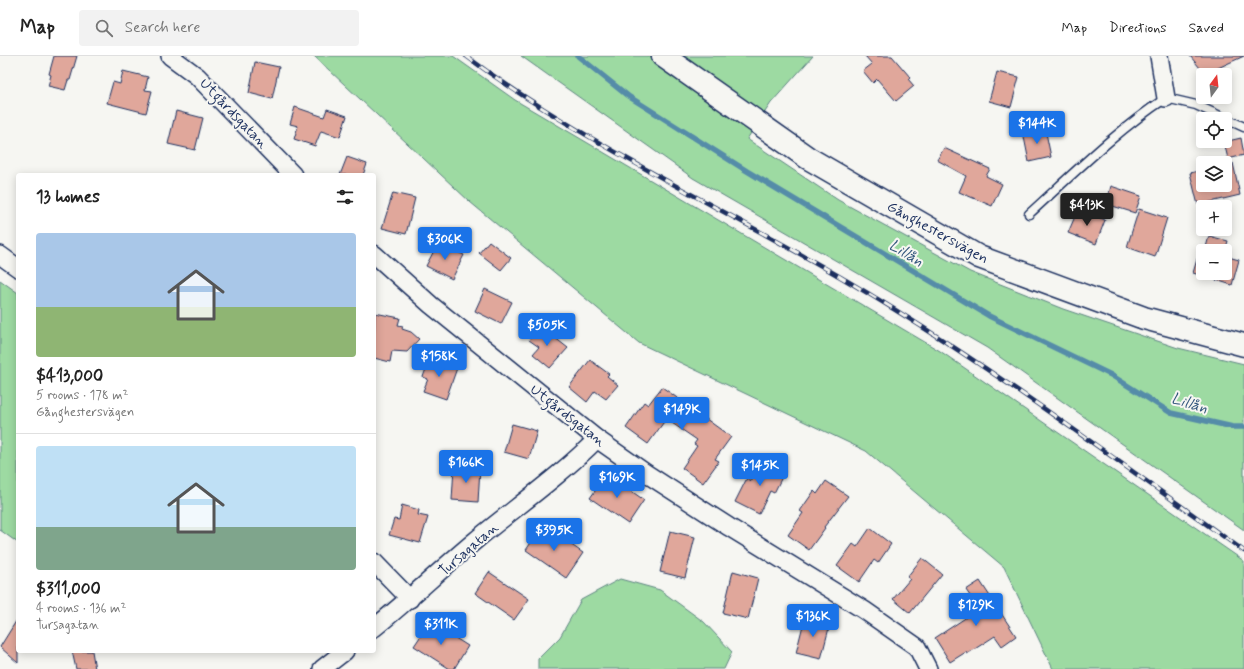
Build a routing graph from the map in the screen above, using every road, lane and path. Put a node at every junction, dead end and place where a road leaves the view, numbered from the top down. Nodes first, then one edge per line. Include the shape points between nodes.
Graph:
1 (170, 56) edge
2 (663, 56) edge
3 (1159, 56) edge
4 (1166, 98) junction
5 (1244, 127) edge
6 (291, 173) edge
7 (1029, 214) dead end
8 (0, 255) edge
9 (376, 256) edge
10 (16, 267) edge
11 (1244, 345) edge
12 (597, 439) junction
13 (376, 564) edge
14 (410, 599) junction
15 (376, 626) edge
16 (342, 653) edge
17 (322, 669) edge
18 (928, 669) edge

1 - 6 street, Utgårdsgatan via 197,76
2 - 11 street, Gånghestersvägen via 808,158 979,257 1144,318
3 - 4 street
4 - 5 lane via 1196,105
4 - 7 lane via 1105,144
8 - 10 street
9 - 12 street, Utgårdsgatan via 430,306
12 - 14 street, Tursagatan via 576,460 475,541
12 - 18 street, Utgårdsgatan via 710,515 864,610 917,647
13 - 14 street
14 - 15 street, Tursagatan
16 - 17 street

